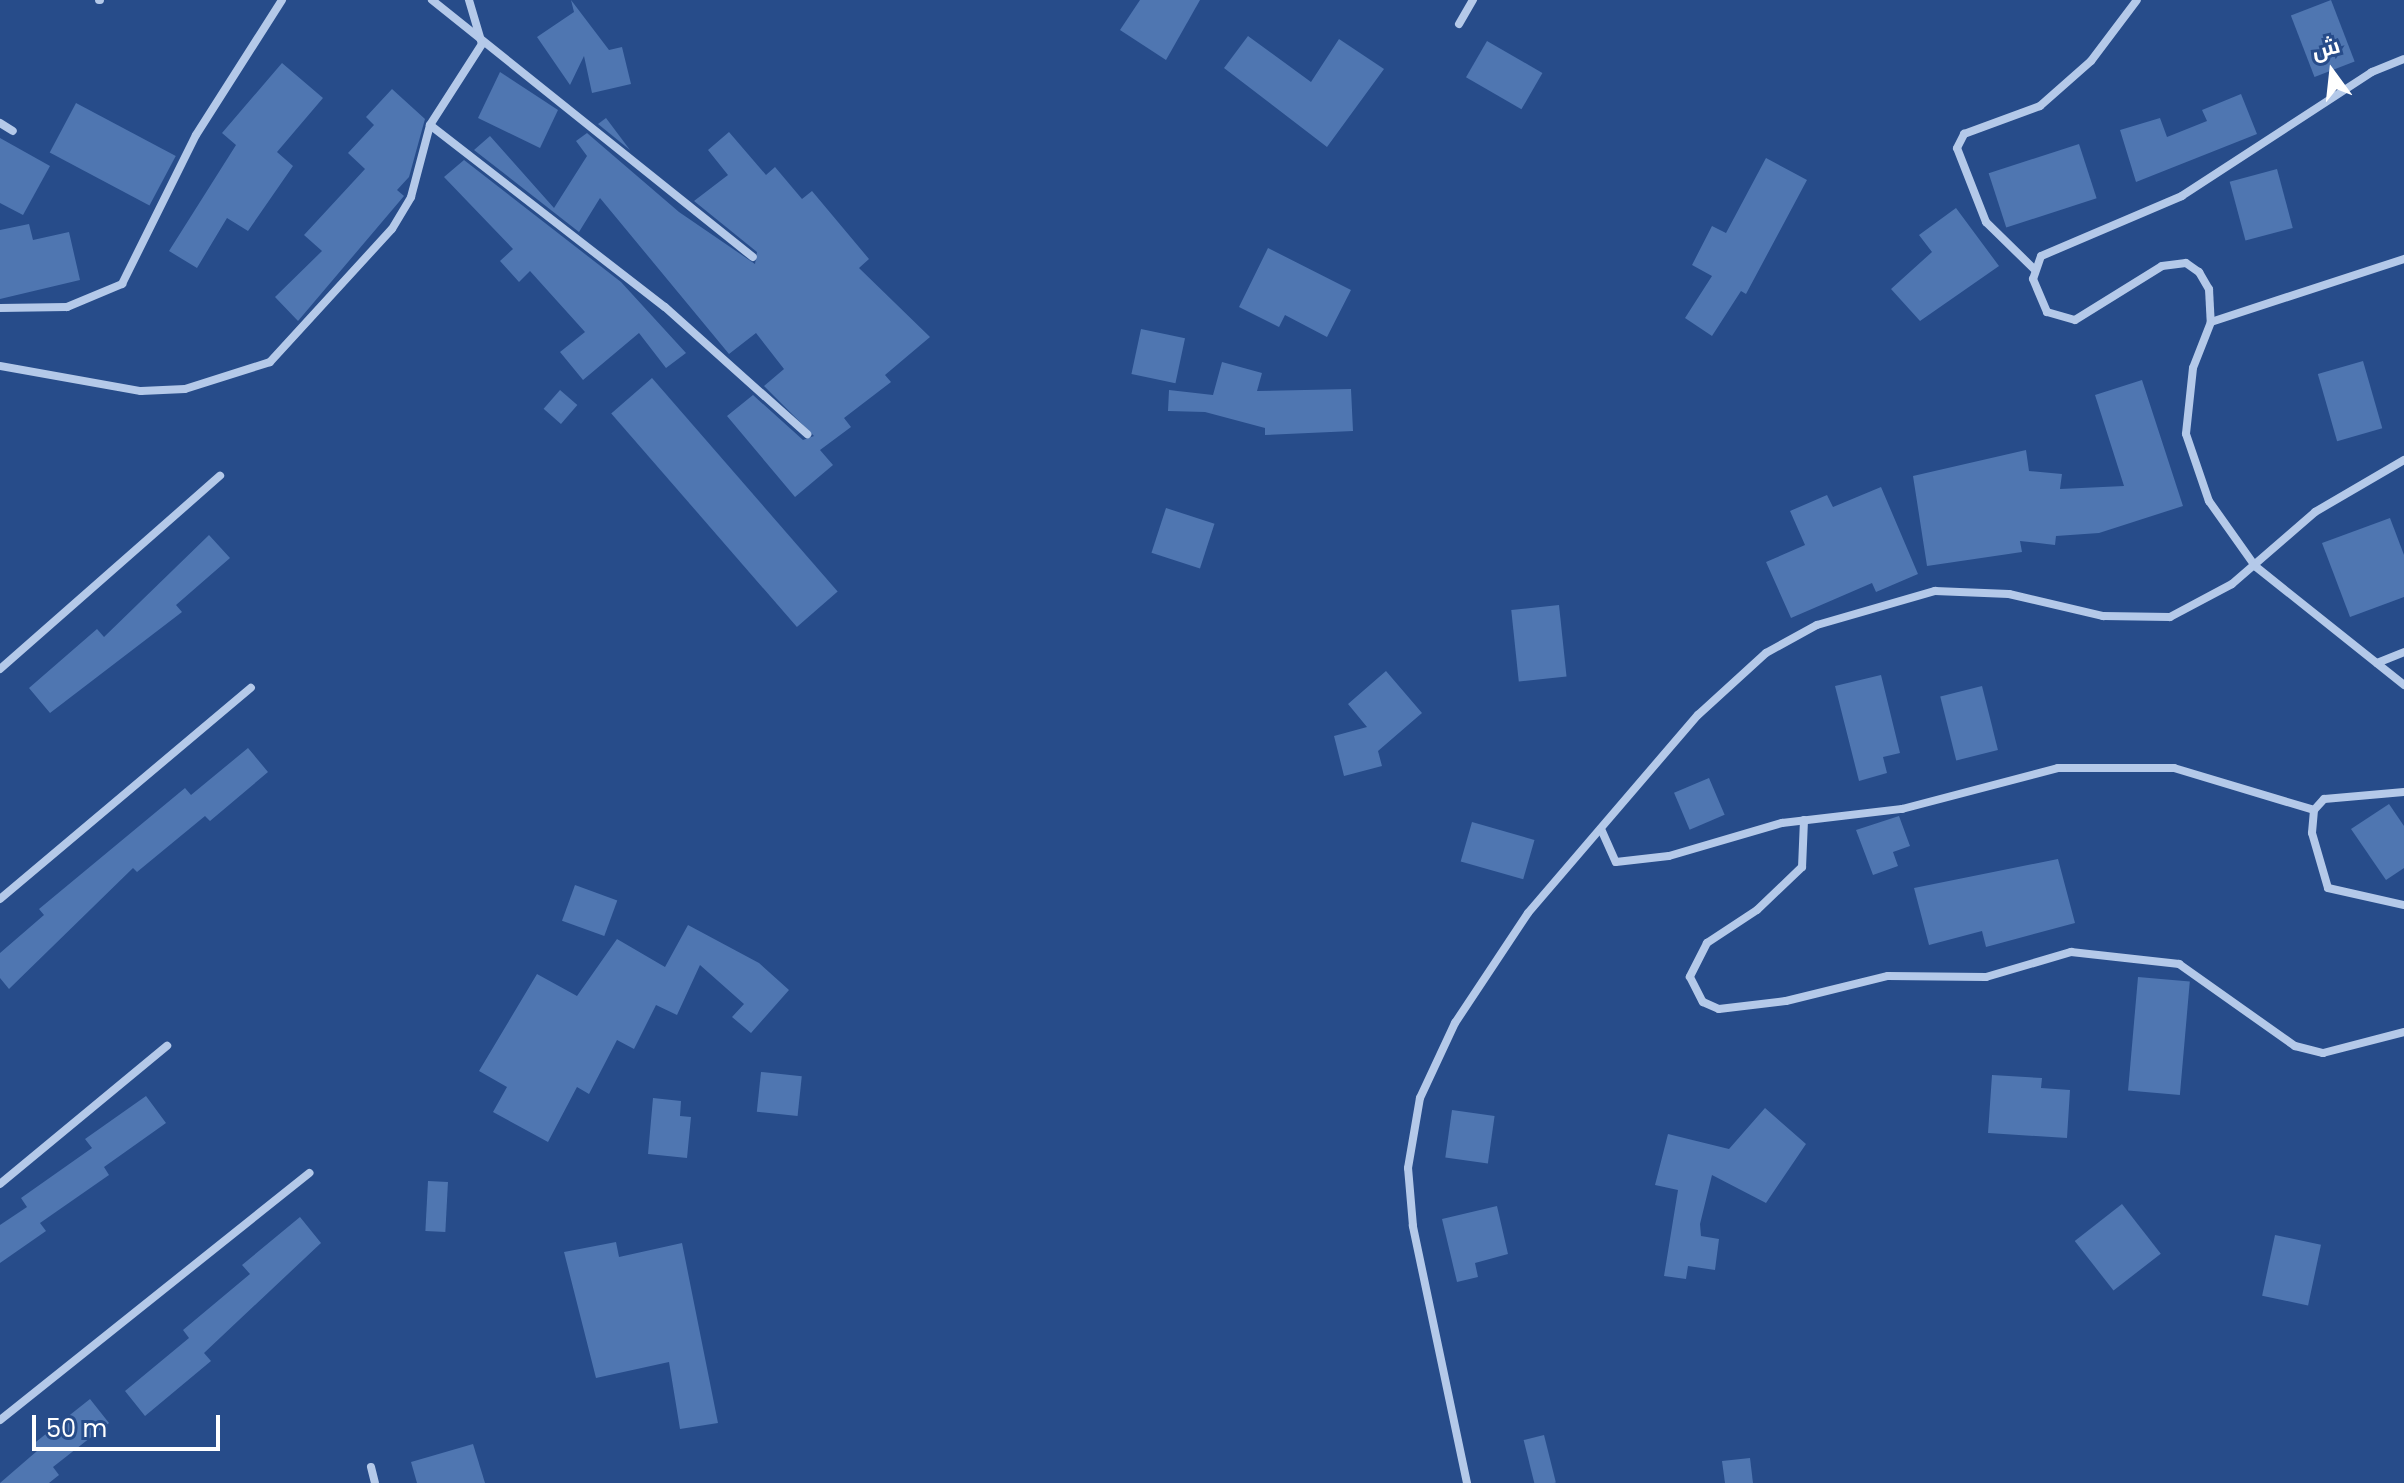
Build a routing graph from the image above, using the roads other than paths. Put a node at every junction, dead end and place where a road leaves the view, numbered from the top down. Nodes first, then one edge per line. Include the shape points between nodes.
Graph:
1 (282, 0) edge
2 (432, 0) edge
3 (469, 0) edge
4 (1473, 0) edge
5 (2137, 0) edge
6 (1459, 24) dead end
7 (482, 44) junction
8 (2404, 59) edge
9 (0, 123) edge
10 (430, 125) junction
11 (13, 131) dead end
12 (753, 257) dead end
13 (2404, 259) edge
14 (2034, 269) junction
15 (0, 308) edge
16 (2211, 322) junction
17 (0, 366) edge
18 (807, 434) dead end
19 (2404, 460) edge
20 (220, 476) dead end
21 (2255, 566) junction
22 (2404, 652) edge
23 (2377, 663) junction
24 (0, 669) edge
25 (2404, 685) edge
26 (251, 688) dead end
27 (2404, 792) edge
28 (2314, 810) junction
29 (1804, 820) junction
30 (1601, 829) junction
31 (0, 899) edge
32 (2404, 905) edge
33 (2404, 1032) edge
34 (167, 1046) dead end
35 (309, 1173) dead end
36 (0, 1184) edge
37 (0, 1420) edge
38 (371, 1467) dead end
39 (375, 1483) edge
40 (1467, 1483) edge

1 - 15 street via 196,135 122,284 67,307
2 - 7 street
3 - 7 street
4 - 6 street
5 - 14 street via 2091,61 2040,106 1964,134 1957,148 1986,222
7 - 10 street
7 - 12 street
8 - 14 street via 2372,72 2182,196 2068,241 2041,256
9 - 11 street
10 - 17 street via 411,197 392,229 270,362 185,389 141,391
10 - 18 street via 574,232
13 - 16 street
14 - 16 street via 2047,312 2075,320 2162,266 2186,263 2209,289
16 - 21 street via 2190,379 2186,434 2209,501
19 - 21 street via 2315,512
20 - 24 street
21 - 23 street
21 - 30 street via 2170,617 2103,616 2009,594 1935,591 1817,625 1766,653 1698,715
22 - 23 street
23 - 25 street
26 - 31 street
27 - 28 street via 2354,792
28 - 29 street via 2174,768 2058,768 1902,809
28 - 32 street via 2314,859 2328,888
29 - 30 street via 1616,862
29 - 33 street via 1802,867 1757,910 1707,943 1690,977 1703,1002 1719,1009 1786,1001 1888,976 1986,977 2071,952 2179,964 2323,1053
30 - 40 street via 1512,938 1455,1023 1420,1098 1408,1168 1413,1226
34 - 36 street
35 - 37 street
38 - 39 street

